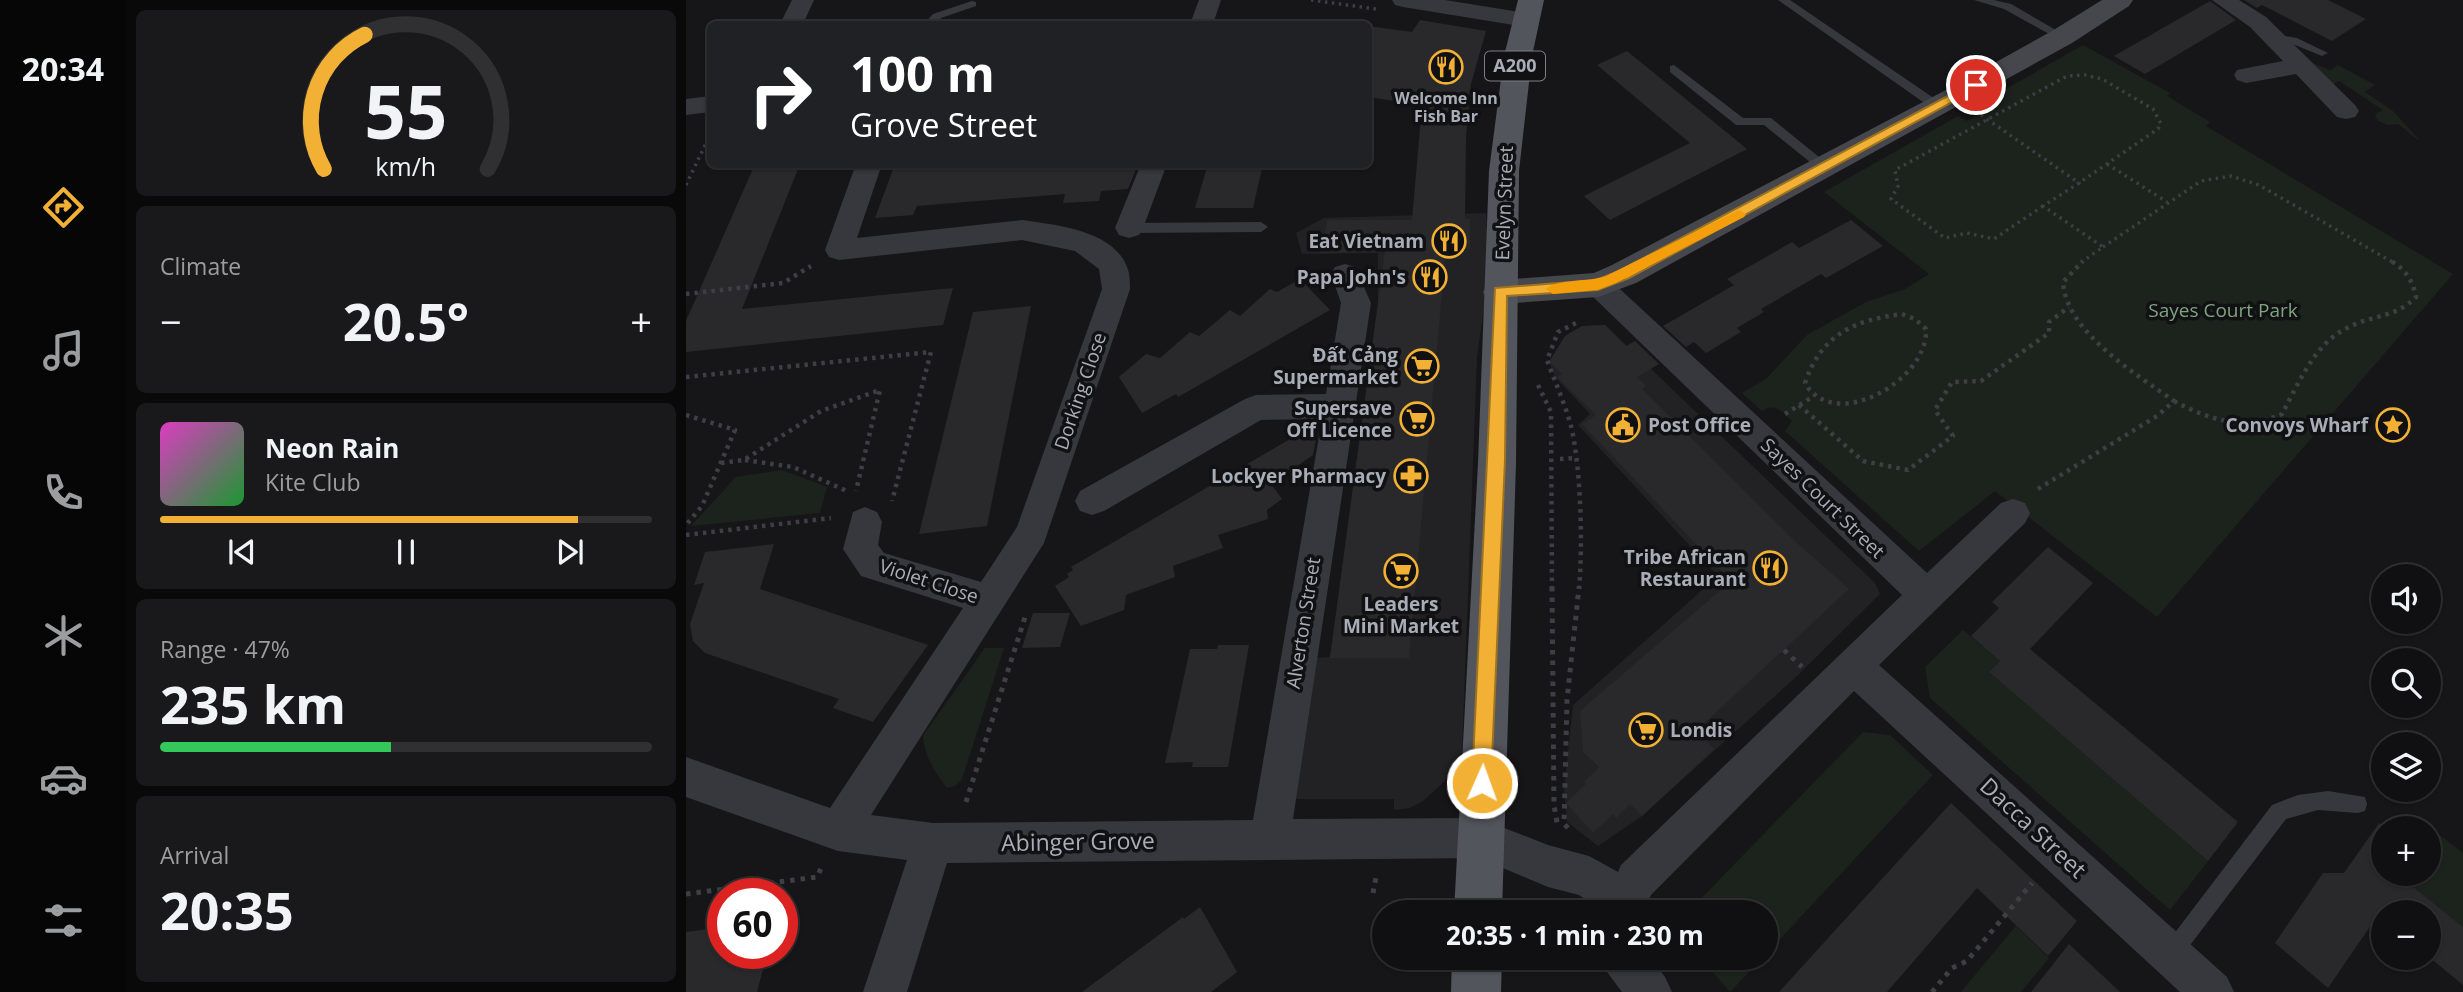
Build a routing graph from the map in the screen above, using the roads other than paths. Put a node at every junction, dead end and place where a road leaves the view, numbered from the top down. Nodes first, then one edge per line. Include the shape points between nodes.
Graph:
1 (803, 0) edge
2 (1210, 0) edge
3 (1403, 0) edge
4 (1783, 0) edge
5 (1979, 0) edge
6 (2120, 0) edge
7 (2222, 0) edge
8 (972, 4) dead end
9 (1529, 10) edge
10 (793, 21) edge
11 (934, 21) edge
12 (1203, 21) edge
13 (2062, 37) junction
14 (2273, 37) junction
15 (2322, 52) dead end
16 (2300, 66) junction
17 (1674, 69) dead end
18 (2246, 75) dead end
19 (707, 104) edge
20 (1937, 106) junction
21 (686, 107) edge
22 (2346, 111) dead end
23 (868, 168) edge
24 (1152, 168) edge
25 (1825, 168) junction
26 (1261, 227) dead end
27 (1129, 228) joint
28 (1345, 274) dead end
29 (1500, 292) junction
30 (1595, 301) junction
31 (1337, 406) junction
32 (1092, 501) dead end
33 (2013, 513) road end
34 (866, 518) road end
35 (1927, 596) junction
36 (989, 600) junction
37 (1853, 666) junction
38 (686, 778) edge
39 (2358, 804) dead end
40 (838, 831) junction
41 (1479, 838) junction
42 (1270, 840) junction
43 (943, 843) junction
44 (1478, 900) edge
45 (1614, 900) edge
46 (1624, 900) edge
47 (2171, 954) junction
48 (1477, 970) edge
49 (1632, 970) edge
50 (885, 992) edge
51 (1476, 992) edge
52 (1650, 992) edge
53 (2212, 992) edge

1 - 10 street
2 - 12 street
3 - 9 street
4 - 20 lane
5 - 13 lane via 2007,6
6 - 13 main road
7 - 14 street via 2249,14
8 - 11 lane via 944,12
9 - 29 main road, Evelyn Street / A200 via 1507,134
13 - 20 main road
14 - 15 lane
14 - 16 street
16 - 18 street
16 - 22 street
17 - 25 lane via 1740,121 1767,121
19 - 21 street
20 - 25 main road
23 - 36 street, Dorking Close via 839,250 1022,230 1077,242 1099,252 1113,268 1116,289 1032,533
24 - 27 street
25 - 30 main road via 1648,262
26 - 27 lane
28 - 31 street, Alverton Street via 1356,303
29 - 30 main road
29 - 41 main road, Evelyn Street / A200
30 - 35 street, Sayes Court Street
31 - 32 street via 1256,408
31 - 42 street, Alverton Street
33 - 35 street
34 - 36 street, Violet Close via 860,549 873,565
35 - 37 street
36 - 40 street, Dorking Close
37 - 46 street via 1636,880
37 - 47 street, Dacca Street
38 - 40 street, Abinger Grove
39 - 47 lane via 2303,800 2279,812
40 - 43 street, Abinger Grove
41 - 42 street, Abinger Grove
41 - 44 main road, Evelyn Street / A200
41 - 45 street via 1588,877
42 - 43 street, Abinger Grove
43 - 50 street
47 - 53 street, Dacca Street
48 - 51 main road
49 - 52 street

